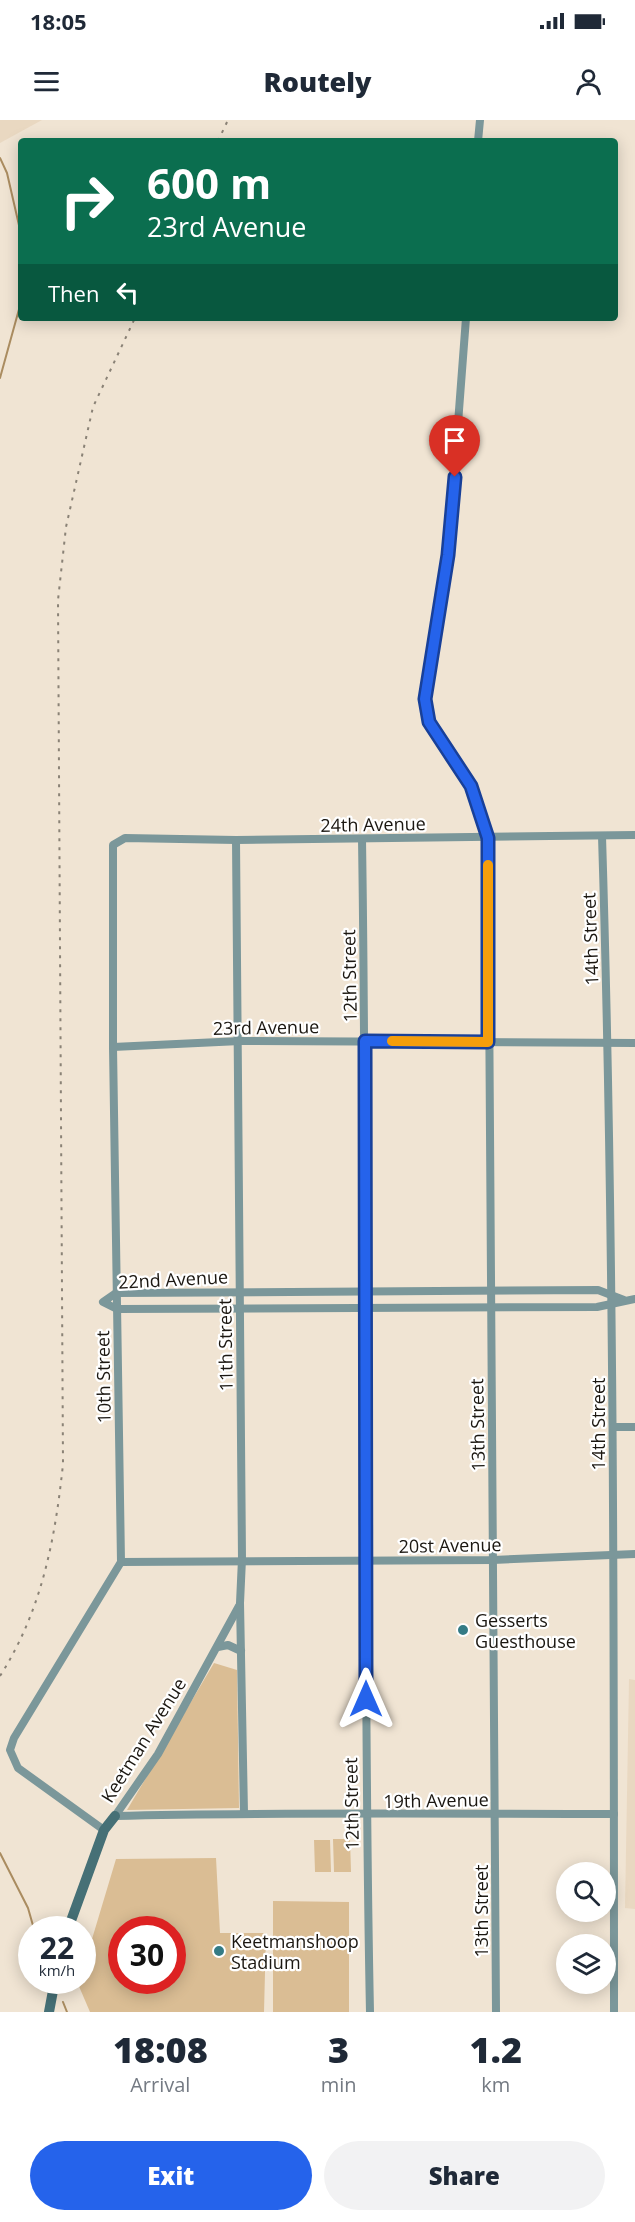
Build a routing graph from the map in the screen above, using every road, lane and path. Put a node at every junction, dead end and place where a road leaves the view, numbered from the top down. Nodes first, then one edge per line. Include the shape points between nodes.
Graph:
1 (480, 120) edge
2 (478, 138) edge
3 (466, 321) edge
4 (635, 835) edge
5 (602, 836) junction
6 (488, 838) junction
7 (362, 839) junction
8 (236, 840) junction
9 (113, 845) joint
10 (240, 1041) junction
11 (365, 1041) junction
12 (488, 1042) junction
13 (608, 1043) junction
14 (635, 1043) edge
15 (113, 1047) junction
16 (239, 1290) junction
17 (365, 1290) junction
18 (492, 1291) junction
19 (116, 1293) junction
20 (612, 1293) junction
21 (635, 1299) edge
22 (624, 1300) junction
23 (612, 1304) junction
24 (239, 1308) junction
25 (365, 1308) junction
26 (491, 1308) junction
27 (117, 1309) junction
28 (635, 1426) edge
29 (614, 1427) junction
30 (635, 1554) edge
31 (613, 1555) junction
32 (242, 1559) junction
33 (365, 1560) junction
34 (493, 1560) junction
35 (122, 1562) junction
36 (240, 1604) junction
37 (218, 1647) junction
38 (241, 1651) junction
39 (244, 1813) junction
40 (496, 1814) junction
41 (614, 1814) junction
42 (366, 1815) junction
43 (115, 1816) junction
44 (104, 1830) junction
45 (73, 1916) edge
46 (52, 1994) edge
47 (49, 2012) edge
48 (370, 2012) edge
49 (496, 2012) edge
50 (614, 2012) edge

1 - 2 street
3 - 6 street, 13th Street via 448,555 425,699 429,722 471,786
4 - 5 street, 24th Avenue
5 - 6 street, 24th Avenue
5 - 13 street, 14th Street
6 - 7 street, 24th Avenue
6 - 12 street, 13th Street
7 - 8 street, 24th Avenue
7 - 11 street, 12th Street
8 - 9 street, 24th Avenue via 125,838
8 - 10 street, 11th Street
9 - 15 street, 10th Street
10 - 11 street, 23rd Avenue
10 - 15 street, 23rd Avenue
10 - 16 street, 11th Street
11 - 12 street, 23rd Avenue
11 - 17 street, 12th Street
12 - 13 street, 23rd Avenue
12 - 18 street, 13th Street
13 - 14 street, 23rd Avenue
13 - 20 street, 14th Street
15 - 19 street, 10th Street
16 - 17 street, 22nd Avenue
16 - 19 street, 22nd Avenue
16 - 24 street, 11th Street
17 - 18 street, 22nd Avenue
17 - 25 street, 12th Street
18 - 20 street, 22nd Avenue
18 - 26 street, 13th Street
19 - 27 street, 10th Street
19 - 27 street, 22nd Avenue via 103,1302
20 - 22 street, 22nd Avenue
20 - 23 street, 14th Street
21 - 22 street, 22nd Avenue
22 - 23 street, 22nd Avenue
23 - 26 street, 22nd Avenue
23 - 29 street, 14th Street
24 - 25 street, 22nd Avenue
24 - 27 street, 22nd Avenue
24 - 32 street, 11th Street
25 - 26 street, 22nd Avenue
25 - 33 street, 12th Street
26 - 34 street, 13th Street
27 - 35 street, 10th Street
28 - 29 street
29 - 31 street, 14th Street
30 - 31 street, 20st Avenue
31 - 34 street, 20st Avenue
31 - 41 street, 14th Street
32 - 33 street, 20st Avenue
32 - 35 street, 20st Avenue
32 - 36 street, 11th Street
33 - 34 street, 20st Avenue
33 - 42 street, 12th Street
34 - 40 street, 13th Street
35 - 44 street via 10,1750 18,1768
36 - 37 street, Keetman Avenue
36 - 38 street, 11th Street
37 - 38 street via 228,1645
37 - 43 street, Keetman Avenue via 158,1754
38 - 39 street, 11th Street
39 - 42 street, 19th Avenue
39 - 43 street, 19th Avenue
40 - 41 street, 19th Avenue
40 - 42 street, 19th Avenue
40 - 49 street, 13th Street
41 - 50 street, 14th Street
42 - 48 street, 12th Street
43 - 44 street, Keetman Avenue
44 - 45 street, Keetman Avenue
46 - 47 street

